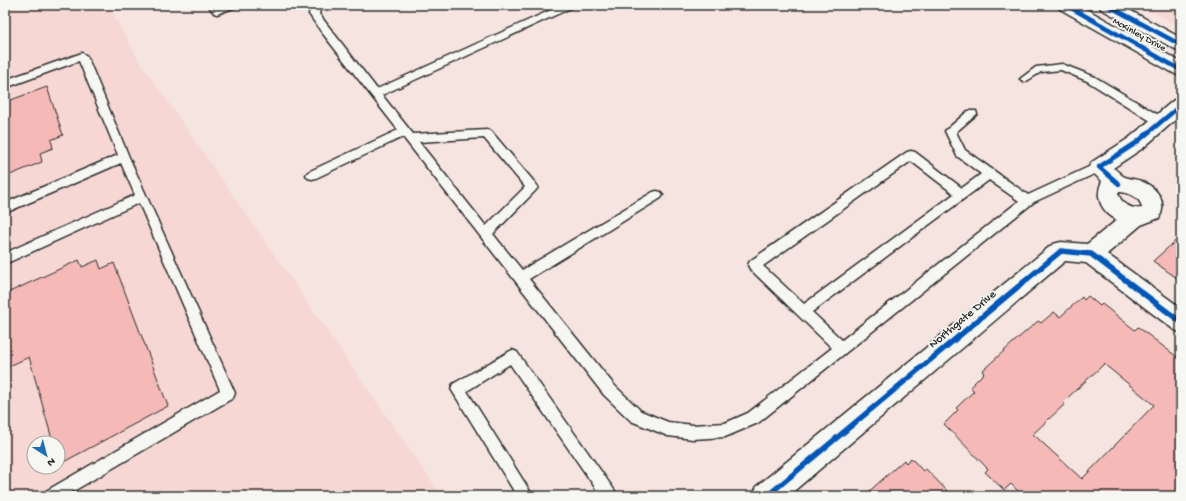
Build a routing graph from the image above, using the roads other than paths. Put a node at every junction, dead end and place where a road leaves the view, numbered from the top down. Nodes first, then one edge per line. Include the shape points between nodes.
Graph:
1 (213, 5) edge
2 (233, 5) edge
3 (316, 5) edge
4 (570, 5) edge
5 (1066, 5) edge
6 (1107, 5) edge
7 (1181, 46) edge
8 (1181, 70) edge
9 (1025, 78) dead end
10 (5, 84) edge
11 (375, 94) junction
12 (1181, 104) edge
13 (972, 114) dead end
14 (1161, 122) junction
15 (407, 134) junction
16 (124, 157) junction
17 (1099, 167) junction
18 (989, 174) junction
19 (312, 175) dead end
20 (962, 194) junction
21 (657, 195) dead end
22 (142, 197) junction
23 (1028, 201) junction
24 (5, 208) edge
25 (486, 234) junction
26 (1091, 254) junction
27 (5, 259) edge
28 (520, 278) junction
29 (803, 312) junction
30 (1181, 322) edge
31 (841, 348) junction
32 (51, 496) edge
33 (526, 496) edge
34 (610, 496) edge
35 (767, 496) edge

1 - 2 lane via 217,11
3 - 11 lane via 314,14 323,28
4 - 11 lane
5 - 8 street, McKinley Drive
6 - 7 street, McKinley Drive
9 - 14 lane via 1039,70 1062,67 1091,79
10 - 16 lane via 82,56
11 - 15 lane
12 - 14 street
13 - 18 lane via 950,131 961,153
14 - 17 street via 1136,143
15 - 19 lane
15 - 25 lane
15 - 25 lane via 487,134 532,187
16 - 22 lane
16 - 24 lane
17 - 23 lane
17 - 26 street via 1119,184 1110,186 1107,196 1109,201 1121,212 1136,217
18 - 20 lane
18 - 23 lane
20 - 29 lane
20 - 29 lane via 911,156 754,265
21 - 28 lane
22 - 27 lane
22 - 32 lane via 228,393
23 - 31 lane
25 - 28 lane
26 - 30 street
26 - 35 street, Northgate Drive via 1061,251
28 - 31 lane via 609,390 636,416 668,429 693,432 725,430 753,418
29 - 31 lane
33 - 34 lane via 458,389 512,356

